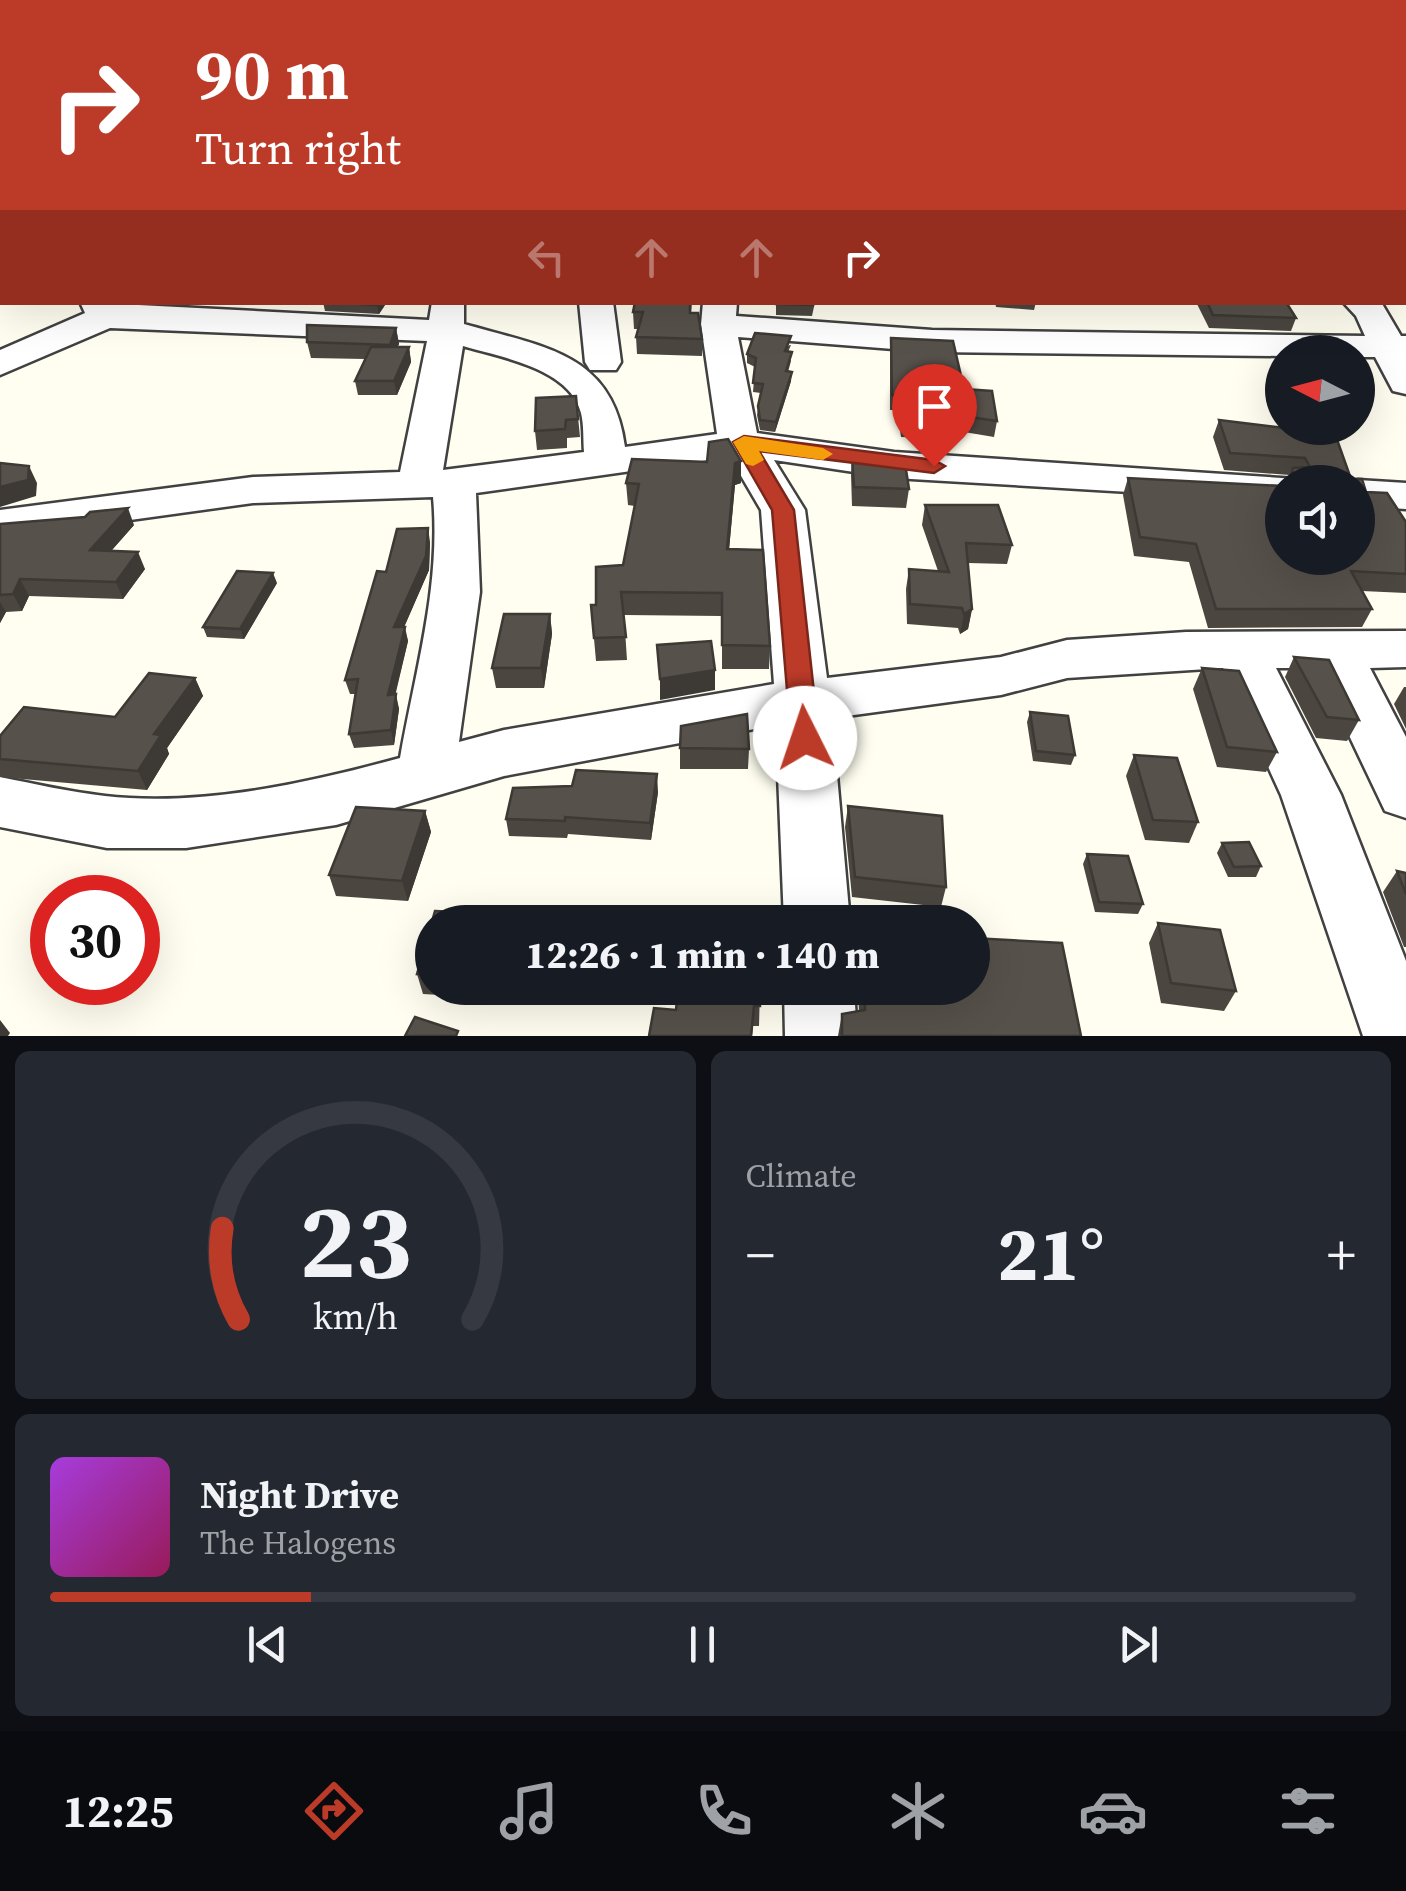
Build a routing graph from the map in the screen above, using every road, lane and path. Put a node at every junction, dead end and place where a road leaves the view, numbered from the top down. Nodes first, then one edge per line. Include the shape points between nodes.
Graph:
1 (596, 305) edge
2 (1364, 305) edge
3 (101, 310) edge
4 (719, 314) edge
5 (448, 317) edge
6 (1398, 347) edge
7 (603, 362) dead end
8 (0, 364) edge
9 (1406, 383) edge
10 (744, 442) junction
11 (606, 463) junction
12 (436, 483) junction
13 (1265, 487) edge
14 (1375, 494) edge
15 (1406, 496) edge
16 (4, 529) edge
17 (1406, 649) edge
18 (1241, 650) junction
19 (1335, 651) junction
20 (803, 702) junction
21 (426, 775) junction
22 (1406, 794) edge
23 (0, 802) edge
24 (815, 905) edge
25 (820, 1005) edge
26 (821, 1036) edge
27 (1399, 1036) edge

1 - 7 street
2 - 6 street
3 - 5 street
3 - 8 street
4 - 6 street via 898,340
4 - 10 street via 736,432
5 - 11 street via 539,357 591,392 601,413
5 - 12 street
6 - 9 street
10 - 11 street
10 - 13 street via 894,464
10 - 20 street via 783,510
11 - 12 street
12 - 16 street via 253,490 94,508
12 - 21 street via 461,529
14 - 15 street
17 - 19 street
18 - 19 street
18 - 20 street via 1067,660 1001,676
18 - 27 street via 1311,795
19 - 22 street
20 - 21 street via 504,753
20 - 24 street
21 - 23 street via 336,800 186,822 107,822
25 - 26 street

